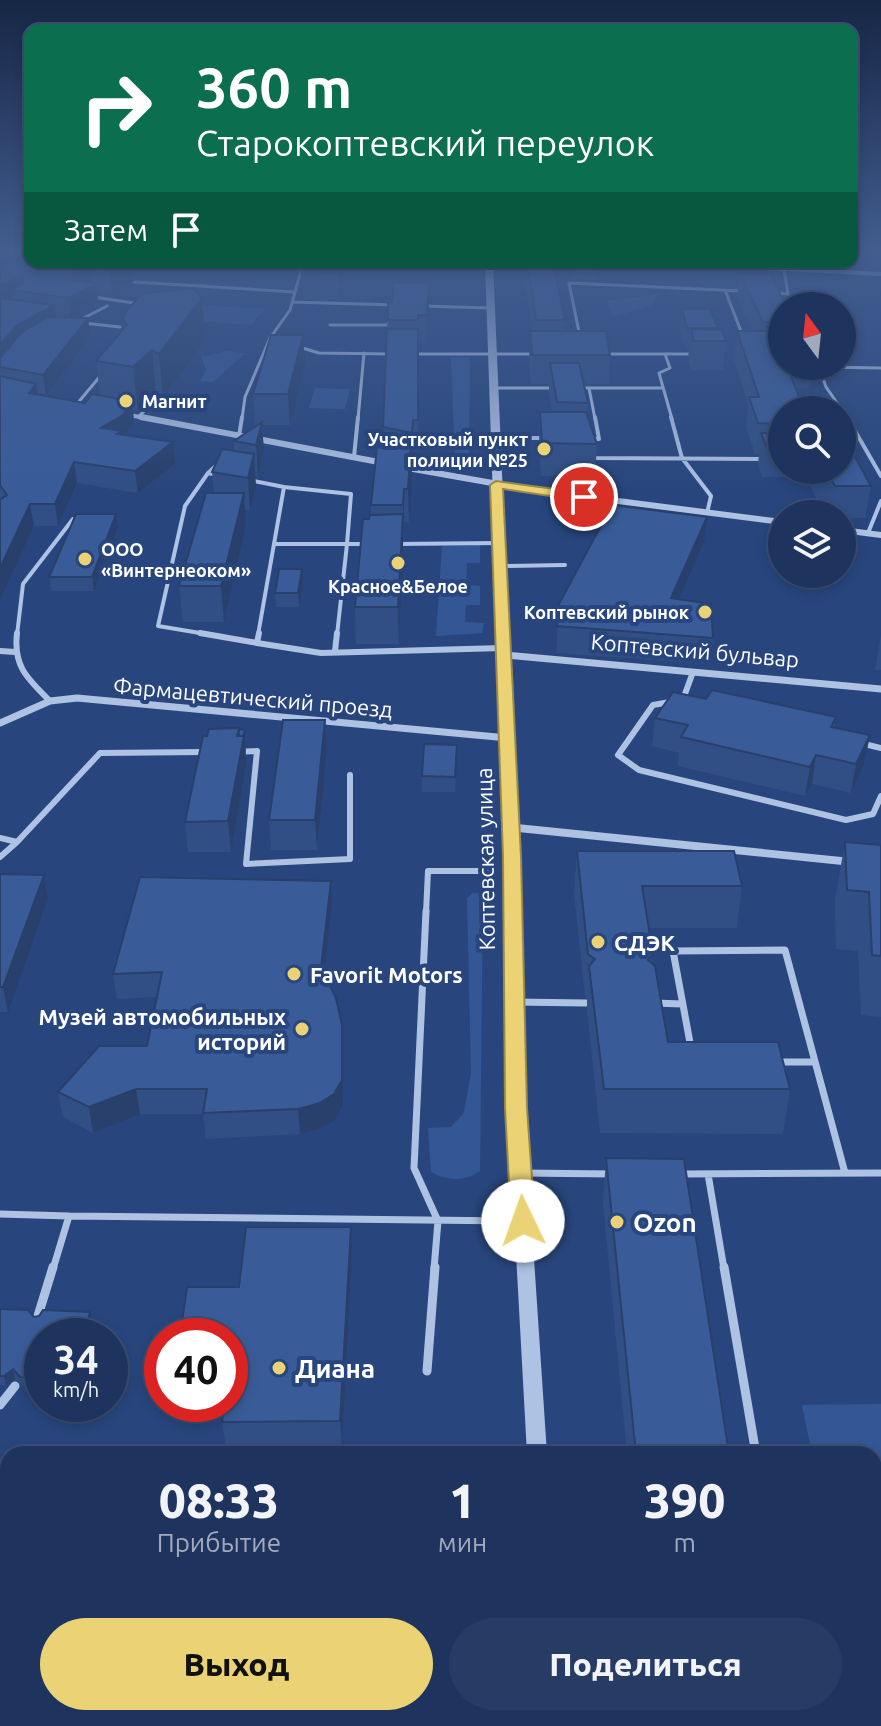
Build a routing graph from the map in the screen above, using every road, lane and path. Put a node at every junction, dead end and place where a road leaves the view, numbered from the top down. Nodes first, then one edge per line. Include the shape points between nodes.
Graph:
1 (275, 331) edge
2 (491, 331) edge
3 (578, 331) edge
4 (741, 331) edge
5 (742, 334) edge
6 (270, 338) junction
7 (283, 342) edge
8 (581, 344) edge
9 (295, 345) edge
10 (364, 353) junction
11 (392, 354) edge
12 (406, 354) edge
13 (492, 354) junction
14 (544, 354) edge
15 (597, 354) edge
16 (665, 354) junction
17 (709, 354) edge
18 (110, 363) edge
19 (881, 368) edge
20 (493, 388) junction
21 (562, 388) edge
22 (575, 388) edge
23 (589, 388) junction
24 (663, 388) junction
25 (832, 396) edge
26 (158, 398) edge
27 (61, 402) edge
28 (76, 405) junction
29 (91, 408) edge
30 (122, 414) edge
31 (138, 417) junction
32 (856, 431) edge
33 (239, 436) junction
34 (254, 438) junction
35 (495, 438) junction
36 (551, 438) edge
37 (856, 440) edge
38 (862, 440) junction
39 (246, 443) edge
40 (228, 456) edge
41 (354, 457) junction
42 (682, 458) junction
43 (768, 459) edge
44 (208, 473) junction
45 (223, 476) edge
46 (881, 476) edge
47 (238, 478) edge
48 (496, 485) junction
49 (284, 487) junction
50 (881, 501) edge
51 (707, 513) junction
52 (73, 519) edge
53 (768, 520) edge
54 (856, 532) edge
55 (868, 533) junction
56 (881, 535) edge
57 (500, 543) junction
58 (274, 544) junction
59 (347, 544) junction
60 (378, 544) edge
61 (394, 544) edge
62 (565, 565) dead end
63 (501, 566) junction
64 (257, 643) junction
65 (0, 651) edge
66 (335, 651) junction
67 (15, 652) junction
68 (504, 652) junction
69 (693, 672) junction
70 (881, 689) edge
71 (50, 701) junction
72 (682, 703) junction
73 (697, 706) edge
74 (0, 723) edge
75 (508, 738) junction
76 (849, 741) edge
77 (881, 748) edge
78 (210, 752) edge
79 (226, 752) edge
80 (350, 775) dead end
81 (881, 796) edge
82 (511, 827) junction
83 (0, 838) edge
84 (17, 842) junction
85 (0, 857) edge
86 (881, 865) edge
87 (487, 871) dead end
88 (514, 1002) junction
89 (586, 1003) edge
90 (650, 1003) edge
91 (682, 1004) junction
92 (693, 1061) edge
93 (769, 1062) edge
94 (815, 1062) junction
95 (521, 1173) junction
96 (845, 1173) junction
97 (881, 1173) edge
98 (616, 1174) edge
99 (677, 1174) edge
100 (708, 1174) junction
101 (0, 1214) edge
102 (69, 1216) junction
103 (438, 1221) junction
104 (523, 1221) junction
105 (37, 1318) edge
106 (427, 1371) dead end
107 (15, 1386) dead end
108 (0, 1405) edge
109 (537, 1446) edge
110 (755, 1446) edge

1 - 6 lane
2 - 13 street, Коптевская улица
3 - 8 lane
4 - 5 lane
6 - 7 lane
6 - 33 lane via 245,397
9 - 10 lane via 319,353
10 - 11 lane
10 - 41 lane
12 - 13 lane
13 - 14 lane
13 - 20 street, Коптевская улица
15 - 16 lane
16 - 17 lane
16 - 24 lane via 670,368 659,373
18 - 28 lane
19 - 25 lane via 819,367
20 - 21 lane
20 - 35 street, Коптевская улица
22 - 23 lane
23 - 24 lane
23 - 42 lane via 599,439 589,439 592,458
24 - 42 lane
26 - 31 lane
27 - 28 street
28 - 29 street
30 - 31 street
31 - 33 street
32 - 38 lane
33 - 34 street
34 - 39 lane
34 - 41 street
35 - 36 lane
35 - 48 street, Коптевская улица
37 - 38 lane
38 - 46 lane
40 - 44 lane
41 - 48 street
42 - 43 lane
42 - 51 lane via 711,496
44 - 45 lane
44 - 64 lane via 185,506 158,626
47 - 49 lane
48 - 51 street
48 - 57 street, Коптевская улица
49 - 58 lane
49 - 59 lane via 351,494
50 - 55 lane
51 - 53 street
52 - 67 lane via 23,584
54 - 55 street
55 - 56 street
57 - 61 lane
57 - 63 street, Коптевская улица
58 - 59 lane
58 - 64 lane
59 - 60 lane
59 - 66 lane
62 - 63 lane
63 - 68 street, Коптевская улица
64 - 66 lane
65 - 67 lane
66 - 68 lane
67 - 71 lane via 25,676
68 - 69 street, Коптевский бульвар
68 - 75 street, Коптевская улица
69 - 70 street, Коптевский бульвар
69 - 72 lane
71 - 74 street, Фармацевтический проезд
71 - 75 street, Фармацевтический проезд via 77,698
72 - 73 lane
72 - 81 lane via 653,705 618,755 639,770 846,820 873,814
75 - 82 street, Коптевская улица
76 - 77 lane
78 - 84 lane via 100,753
79 - 80 lane via 257,751 246,864 350,859
82 - 86 street
82 - 88 street, Коптевская улица
83 - 84 lane
84 - 85 lane
87 - 103 lane via 428,871 414,1168
88 - 89 lane
88 - 95 street, Коптевская улица
90 - 91 lane
91 - 92 lane
91 - 94 lane via 673,951 785,950
93 - 94 lane
94 - 96 lane
95 - 98 lane
95 - 104 street, Коптевская улица
96 - 97 lane
96 - 100 lane
99 - 100 lane
100 - 110 lane
101 - 102 lane
102 - 103 lane
102 - 105 lane
103 - 104 lane
103 - 106 lane
104 - 109 street, Коптевская улица
107 - 108 lane

